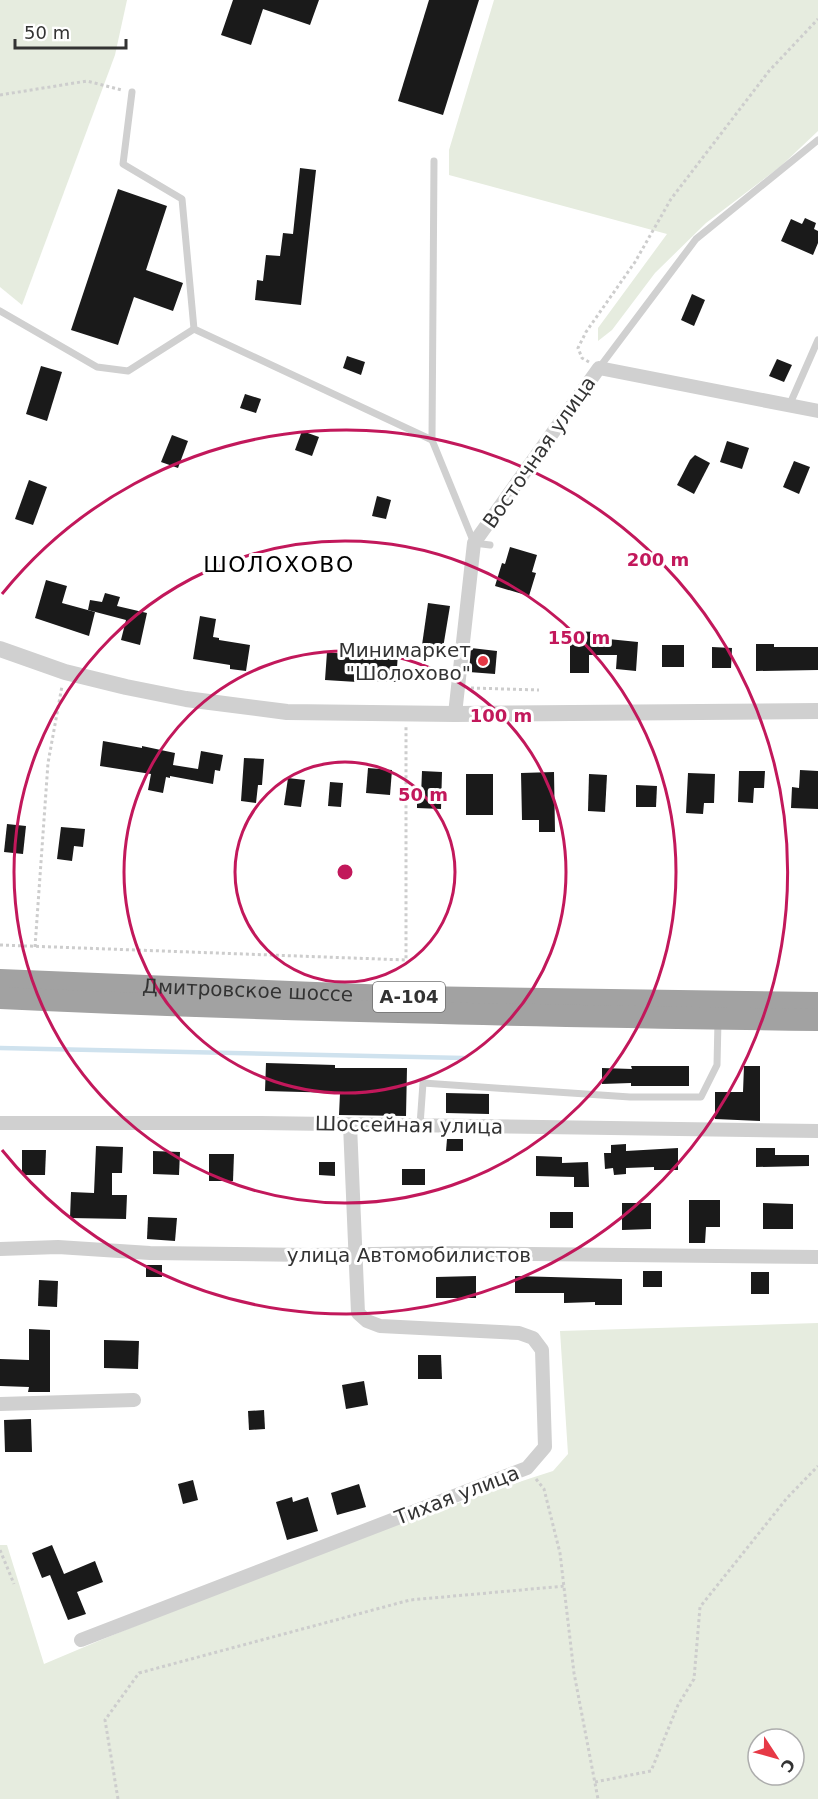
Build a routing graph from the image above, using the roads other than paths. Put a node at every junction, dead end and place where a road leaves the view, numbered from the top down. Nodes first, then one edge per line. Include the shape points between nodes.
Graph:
1 (132, 92) road end
2 (818, 140) edge
3 (434, 161) dead end
4 (763, 184) junction
5 (772, 190) dead end
6 (0, 311) edge
7 (194, 329) junction
8 (818, 340) edge
9 (599, 368) junction
10 (789, 406) junction
11 (818, 411) edge
12 (432, 440) junction
13 (474, 543) junction
14 (490, 545) dead end
15 (0, 649) edge
16 (818, 711) edge
17 (455, 714) junction
18 (0, 980) edge
19 (0, 998) edge
20 (818, 1003) edge
21 (718, 1018) junction
22 (818, 1020) edge
23 (0, 1123) edge
24 (350, 1125) junction
25 (420, 1125) junction
26 (818, 1131) edge
27 (0, 1249) edge
28 (356, 1255) junction
29 (818, 1257) edge
30 (134, 1400) dead end
31 (0, 1404) edge
32 (81, 1640) dead end

1 - 7 lane via 123,164 182,199
2 - 4 lane
3 - 12 lane
4 - 5 lane
4 - 9 lane via 696,239
6 - 7 lane via 97,367 128,371
7 - 12 lane
8 - 10 lane
9 - 10 street, Восточная улица
9 - 13 street, Восточная улица
10 - 11 street, Восточная улица
12 - 13 lane
13 - 14 lane
13 - 17 street
15 - 17 street via 65,672 186,699 287,712
16 - 17 street
18 - 20 highway, Дмитровское шоссе / А-104 via 414,997
19 - 21 highway, Дмитровское шоссе / А-104 via 398,1013
21 - 22 highway, Дмитровское шоссе / А-104
21 - 25 lane via 717,1065 701,1097 630,1097 423,1083
23 - 24 street, Шоссейная улица
24 - 25 street, Шоссейная улица
24 - 28 street, Тихая улица
25 - 26 street, Шоссейная улица
27 - 28 street, улица Автомобилистов
28 - 29 street, улица Автомобилистов
28 - 32 street, Тихая улица via 358,1313 367,1321 380,1326 533,1338 542,1350 545,1447 527,1468
30 - 31 street

